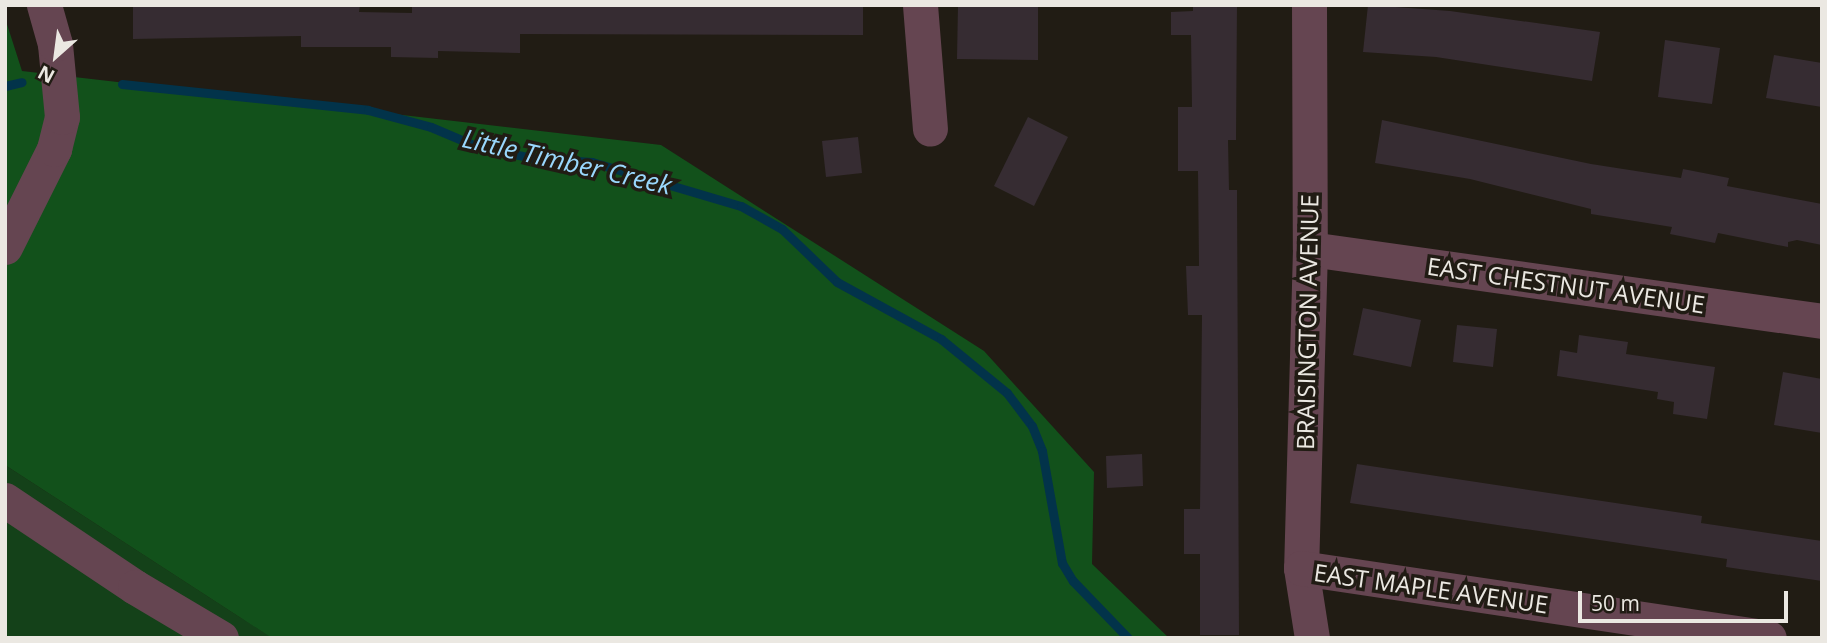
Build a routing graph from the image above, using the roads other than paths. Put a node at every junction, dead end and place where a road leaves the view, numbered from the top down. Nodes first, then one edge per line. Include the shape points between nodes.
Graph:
1 (44, 5) edge
2 (920, 5) edge
3 (1309, 5) edge
4 (930, 129) dead end
5 (5, 247) edge
6 (1310, 248) junction
7 (1822, 321) edge
8 (5, 500) edge
9 (1301, 568) junction
10 (221, 638) edge
11 (1312, 638) edge
12 (1769, 638) edge

1 - 5 street via 55,44 62,117 54,149
2 - 4 street
3 - 6 street, BRAISINGTON AVENUE
6 - 7 street, EAST CHESTNUT AVENUE
6 - 9 street, BRAISINGTON AVENUE
8 - 10 street
9 - 11 street, BRAISINGTON AVENUE
9 - 12 street, EAST MAPLE AVENUE

